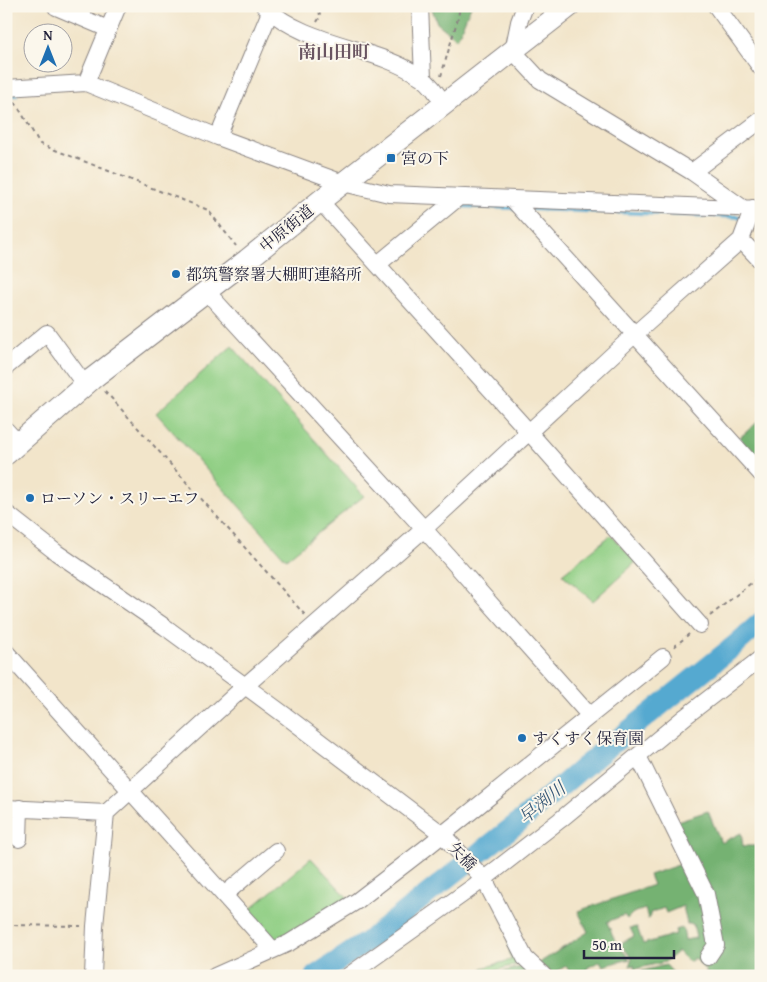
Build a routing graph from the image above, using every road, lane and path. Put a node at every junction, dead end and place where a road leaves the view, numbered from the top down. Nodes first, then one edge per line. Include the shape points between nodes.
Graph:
1 (118, 6) edge
2 (420, 6) edge
3 (460, 6) edge
4 (525, 6) edge
5 (570, 6) edge
6 (716, 6) edge
7 (56, 7) edge
8 (267, 9) edge
9 (108, 29) junction
10 (513, 51) junction
11 (761, 68) edge
12 (423, 78) junction
13 (86, 83) junction
14 (6, 88) edge
15 (440, 98) junction
16 (16, 103) dead end
17 (761, 120) edge
18 (218, 137) junction
19 (692, 172) junction
20 (343, 183) junction
21 (459, 197) junction
22 (514, 200) junction
23 (320, 201) junction
24 (752, 209) edge
25 (744, 232) junction
26 (247, 260) junction
27 (761, 262) edge
28 (378, 264) junction
29 (206, 291) junction
30 (635, 334) junction
31 (6, 367) edge
32 (89, 382) junction
33 (529, 432) junction
34 (10, 442) edge
35 (761, 474) edge
36 (6, 514) edge
37 (424, 529) junction
38 (700, 625) dead end
39 (314, 626) junction
40 (6, 652) edge
41 (663, 657) dead end
42 (761, 658) edge
43 (245, 686) junction
44 (590, 716) junction
45 (638, 756) junction
46 (130, 791) junction
47 (13, 808) edge
48 (106, 812) junction
49 (442, 834) junction
50 (19, 839) dead end
51 (276, 851) dead end
52 (484, 879) junction
53 (224, 895) junction
54 (6, 925) edge
55 (95, 926) junction
56 (273, 950) junction
57 (708, 957) dead end
58 (93, 976) edge
59 (215, 976) edge
60 (348, 976) edge
61 (544, 976) edge

1 - 9 street
2 - 12 street
3 - 15 path
4 - 10 street
5 - 10 main road, 中原街道
6 - 11 street
7 - 9 street
8 - 12 street via 310,35 394,63
8 - 18 street
9 - 13 street
10 - 15 main road, 中原街道
10 - 19 street via 540,80
12 - 15 street
13 - 14 street
13 - 18 street
15 - 20 main road, 中原街道
16 - 26 path via 40,144 208,210
17 - 19 street
18 - 20 street
19 - 24 street
20 - 21 street via 389,194
20 - 23 main road, 中原街道
21 - 22 street
21 - 28 street
22 - 24 street
22 - 30 street
23 - 26 main road, 中原街道
23 - 28 street
24 - 25 street
25 - 27 street
25 - 30 street
26 - 29 main road, 中原街道
28 - 33 street
29 - 32 main road, 中原街道
29 - 37 street
30 - 33 street
30 - 35 street
31 - 32 street via 47,333
32 - 34 main road, 中原街道
32 - 39 path
33 - 37 street
33 - 38 street
36 - 43 street, 矢橋
37 - 39 street
37 - 44 street
39 - 43 street
40 - 46 street
41 - 44 street
42 - 45 street
43 - 46 street
43 - 49 street, 矢橋
44 - 49 street
45 - 52 street
45 - 57 street via 706,894 716,945
46 - 48 street
46 - 53 street
47 - 48 street
47 - 50 street
48 - 55 street
49 - 52 street, 矢橋
49 - 56 street via 357,901
51 - 53 street
52 - 60 street
52 - 61 street, 矢橋 via 526,958
53 - 56 street
54 - 55 path
55 - 58 street
56 - 59 street

